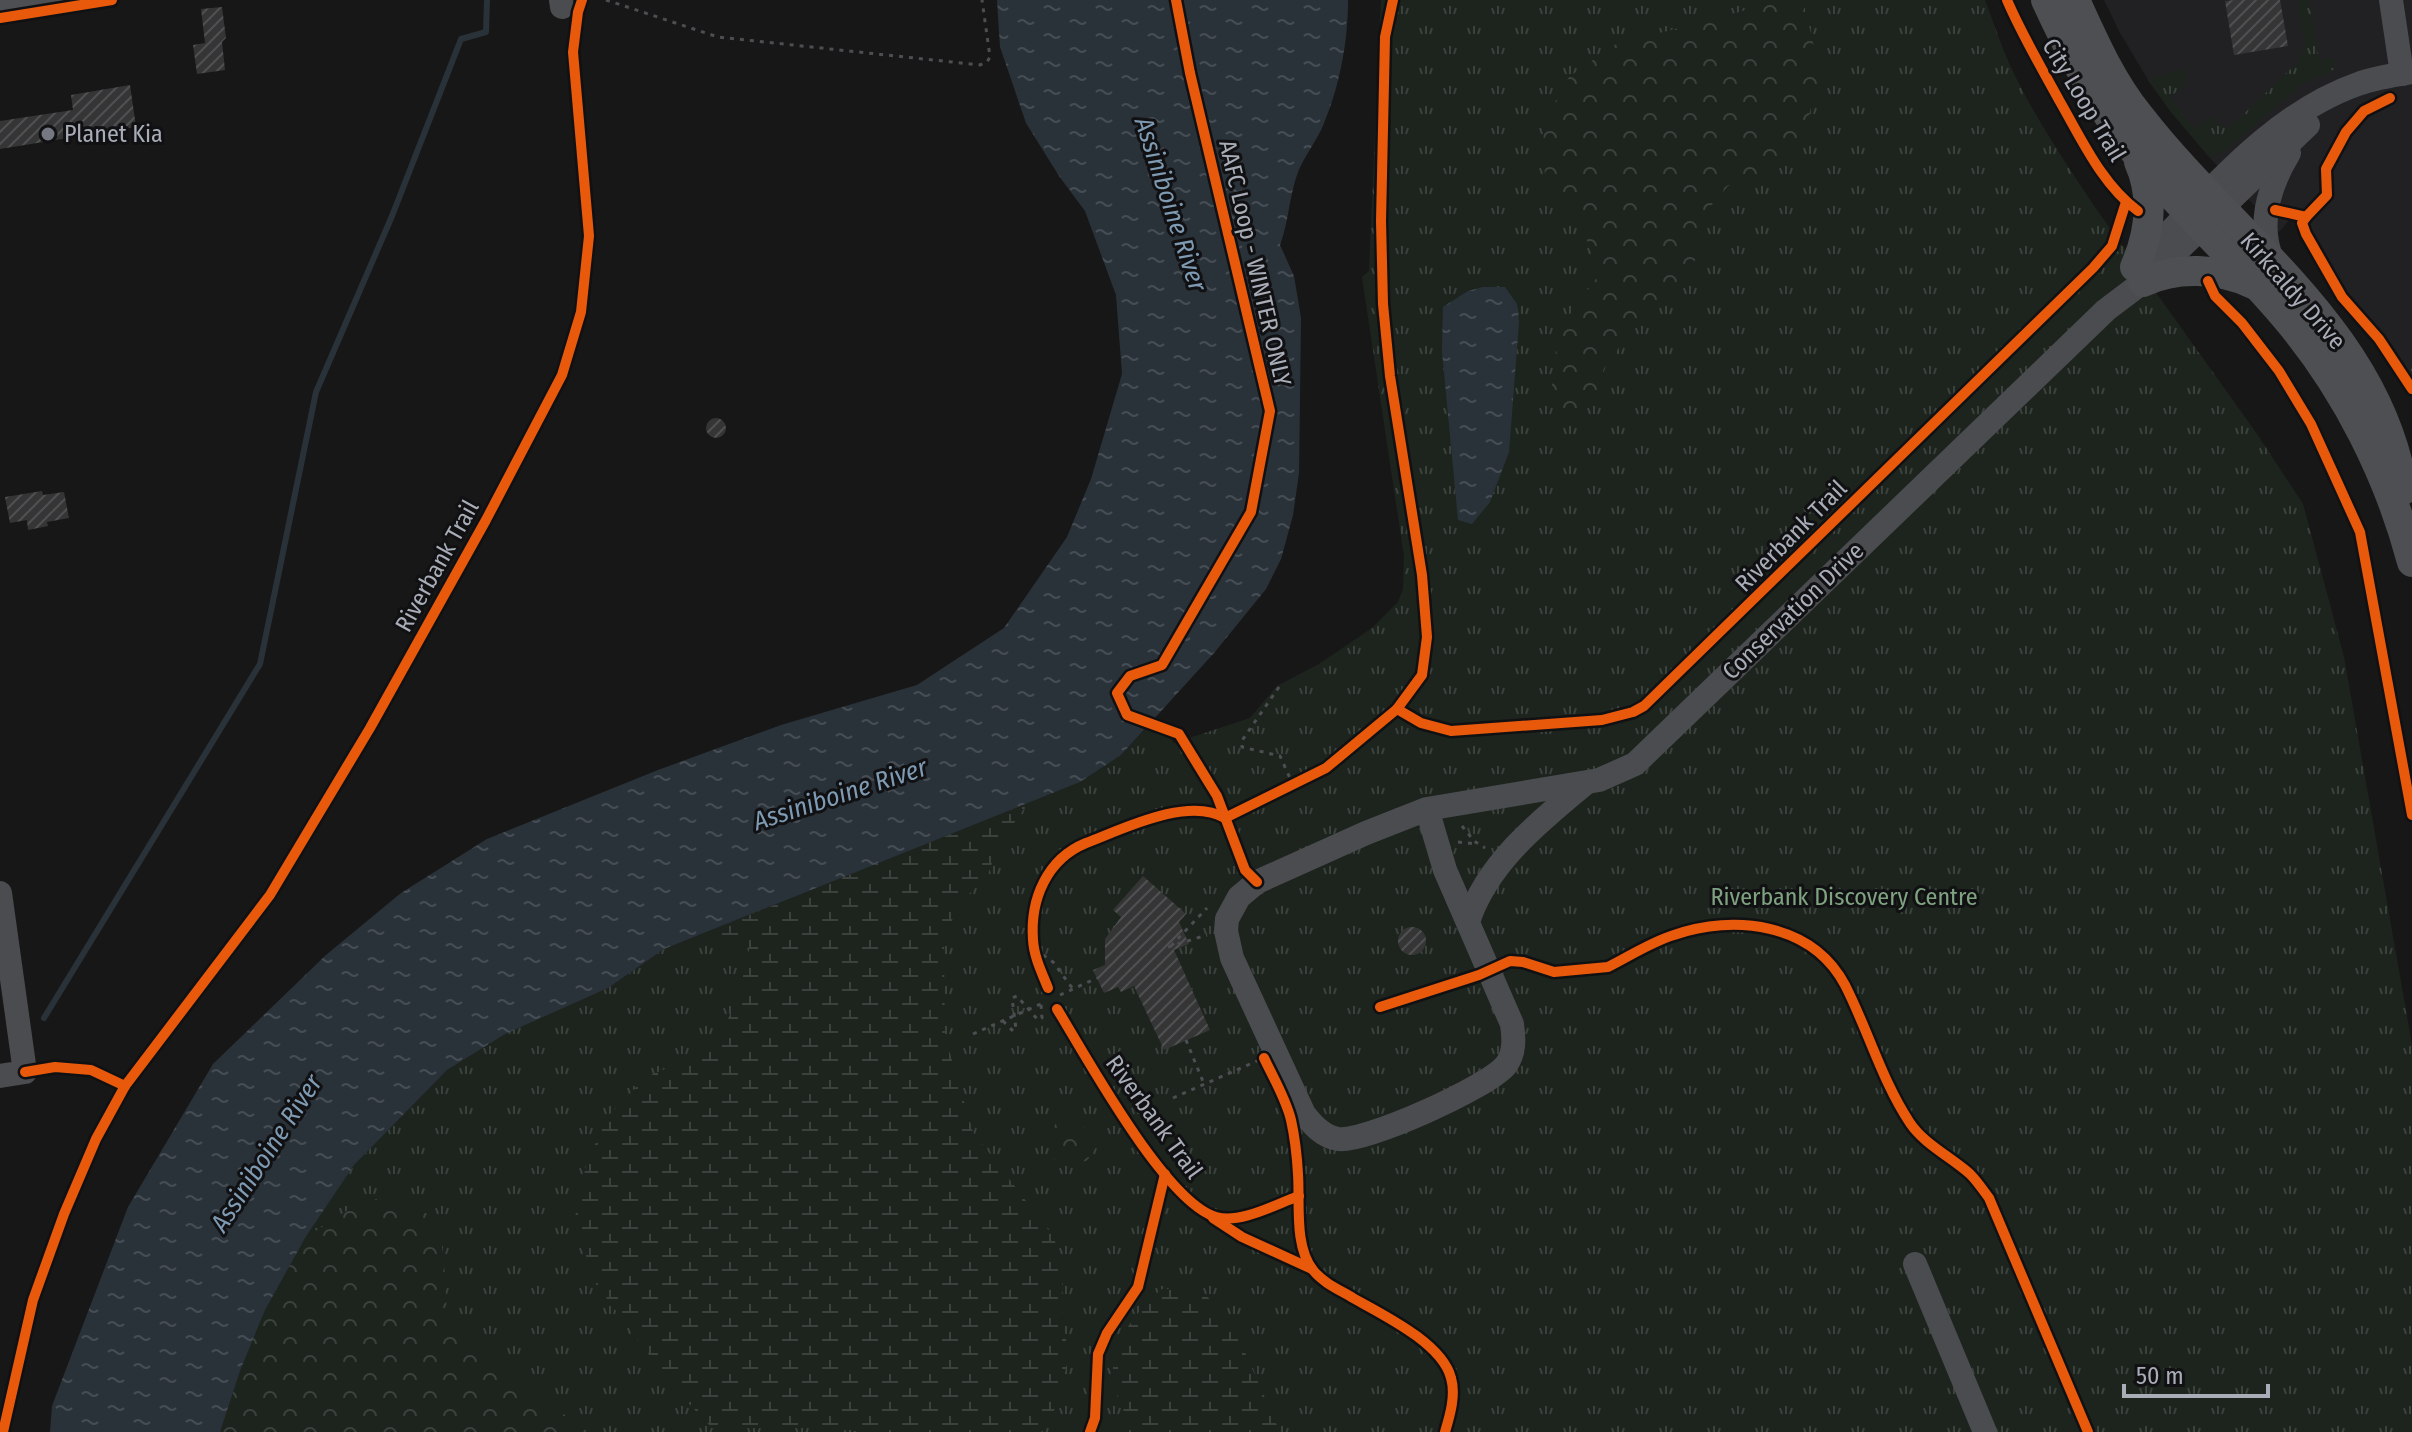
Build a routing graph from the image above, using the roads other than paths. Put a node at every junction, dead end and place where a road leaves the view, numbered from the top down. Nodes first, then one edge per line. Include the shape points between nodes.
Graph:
1 (55, 0) edge
2 (2046, 0) edge
3 (2075, 0) edge
4 (2391, 0) edge
5 (0, 7) edge
6 (2407, 73) edge
7 (2327, 99) junction
8 (2308, 125) junction
9 (2133, 150) junction
10 (2205, 211) junction
11 (2139, 275) junction
12 (2266, 276) junction
13 (2412, 560) edge
14 (1586, 783) junction
15 (1434, 808) junction
16 (0, 893) edge
17 (1468, 922) junction
18 (0, 1076) edge
19 (1915, 1264) dead end
20 (1985, 1432) edge

1 - 5 main road
2 - 9 main road, Kirkcaldy Drive via 2078,65
3 - 10 main road, Kirkcaldy Drive via 2123,95
4 - 6 street
6 - 7 street via 2360,83
7 - 8 street
7 - 10 street via 2289,119
8 - 10 street
8 - 12 street via 2270,196
9 - 10 main road, Kirkcaldy Drive
9 - 11 main road via 2147,182 2149,214
10 - 11 street, Conservation Drive
10 - 12 main road, Kirkcaldy Drive
11 - 12 main road via 2194,271
11 - 14 street, Conservation Drive via 1635,764
12 - 13 main road, Kirkcaldy Drive via 2346,405 2394,504
14 - 15 street, Conservation Drive
14 - 17 street via 1534,827 1500,865
15 - 17 street, Conservation Drive via 1445,870
15 - 17 street, Conservation Drive via 1257,882 1239,897 1227,919 1232,958 1313,1126 1338,1139 1366,1135 1427,1111 1505,1066 1513,1046 1512,1024
16 - 18 street via 25,1072
19 - 20 street

